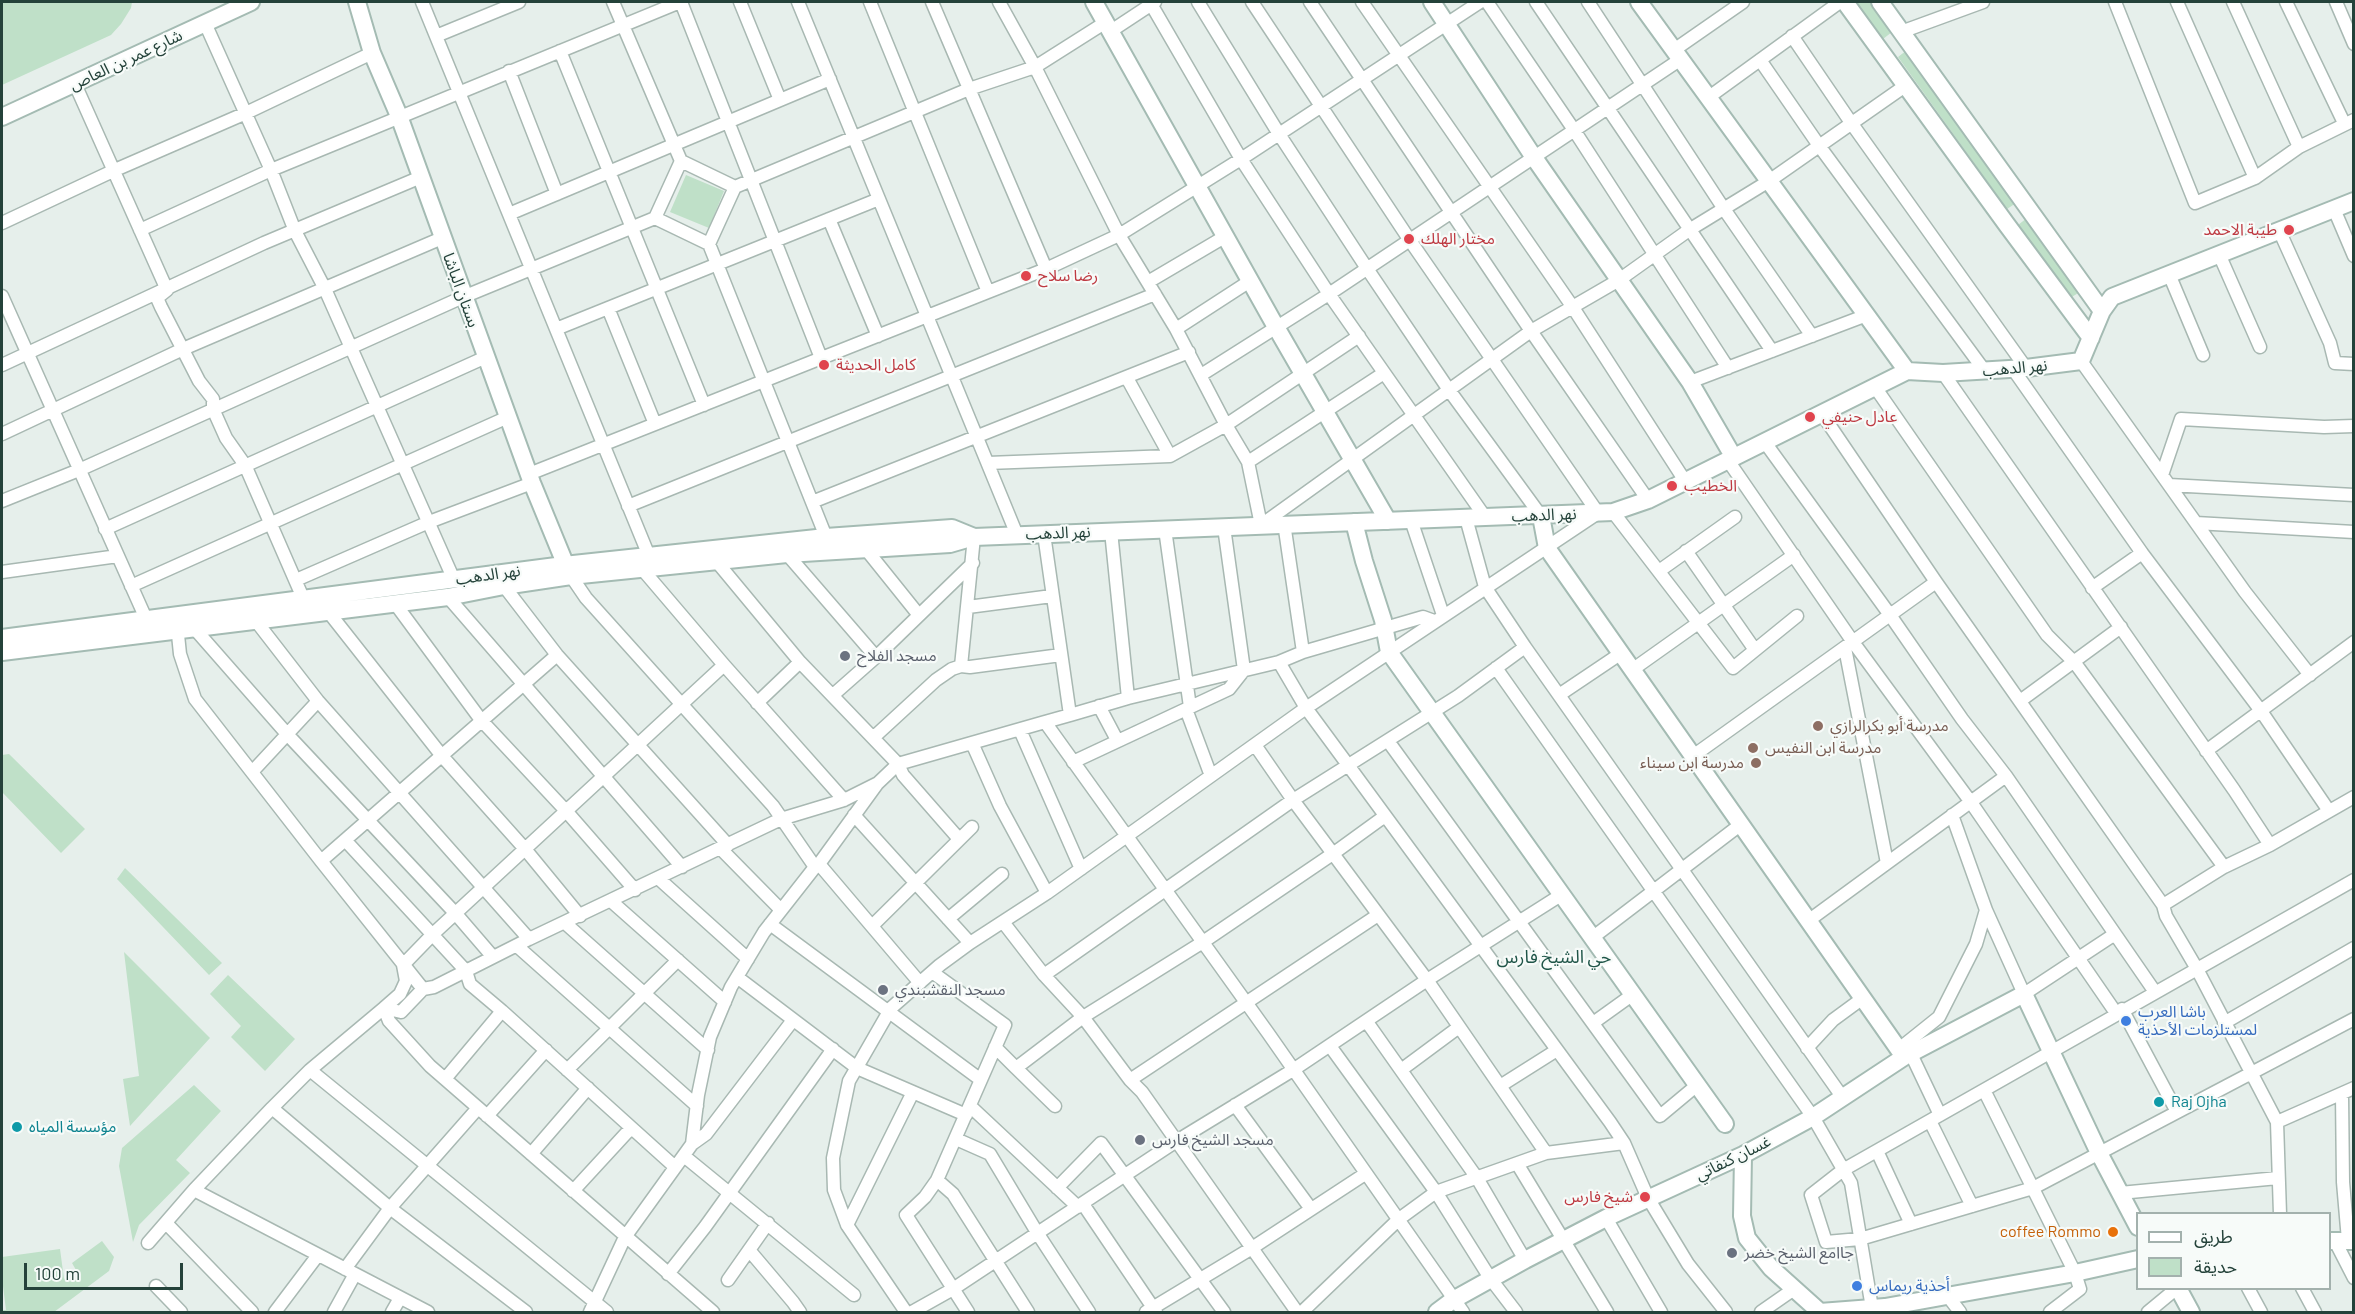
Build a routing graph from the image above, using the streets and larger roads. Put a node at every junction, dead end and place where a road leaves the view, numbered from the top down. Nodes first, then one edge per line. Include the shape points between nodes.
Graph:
1 (251, 2) edge
2 (357, 2) edge
3 (422, 2) edge
4 (519, 2) edge
5 (613, 2) edge
6 (680, 2) edge
7 (740, 2) edge
8 (798, 2) edge
9 (870, 2) edge
10 (932, 2) edge
11 (999, 2) edge
12 (1094, 2) edge
13 (1198, 2) edge
14 (1252, 2) edge
15 (1310, 2) edge
16 (1362, 2) edge
17 (1432, 2) edge
18 (1480, 2) edge
19 (1487, 2) edge
20 (1536, 2) edge
21 (1588, 2) edge
22 (1640, 2) edge
23 (1743, 2) edge
24 (1840, 2) edge
25 (1845, 2) edge
26 (1880, 2) edge
27 (1983, 2) edge
28 (2115, 2) edge
29 (2177, 2) edge
30 (2233, 2) edge
31 (2286, 2) edge
32 (2336, 2) edge
33 (1153, 3) edge
34 (205, 23) junction
35 (1446, 24) junction
36 (623, 25) junction
37 (1108, 26) junction
38 (1904, 35) junction
39 (436, 36) junction
40 (1792, 36) junction
41 (2354, 44) edge
42 (560, 51) junction
43 (372, 53) junction
44 (1398, 55) junction
45 (1677, 55) junction
46 (1885, 55) junction
47 (1760, 60) junction
48 (1035, 67) junction
49 (509, 71) junction
50 (830, 79) junction
51 (1361, 80) junction
52 (75, 84) junction
53 (1644, 84) junction
54 (1905, 86) junction
55 (969, 89) junction
56 (458, 92) junction
57 (1708, 97) junction
58 (780, 100) junction
59 (1320, 107) junction
60 (1608, 109) junction
61 (914, 112) junction
62 (246, 113) junction
63 (399, 116) junction
64 (2, 117) edge
65 (2349, 121) edge
66 (728, 122) junction
67 (1852, 124) junction
68 (1574, 130) junction
69 (1279, 134) junction
70 (854, 137) junction
71 (674, 144) junction
72 (1820, 147) junction
73 (2299, 147) junction
74 (1533, 156) junction
75 (1241, 159) junction
76 (681, 161) junction
77 (271, 170) junction
78 (115, 171) junction
79 (609, 172) junction
80 (421, 177) junction
81 (2255, 178) junction
82 (751, 180) junction
83 (1769, 181) junction
84 (1197, 185) junction
85 (1488, 186) junction
86 (735, 187) junction
87 (557, 194) junction
88 (879, 199) junction
89 (2354, 201) edge
90 (1724, 209) junction
91 (2334, 209) junction
92 (2030, 210) junction
93 (1451, 211) junction
94 (509, 214) junction
95 (655, 218) junction
96 (829, 219) junction
97 (2, 223) edge
98 (2007, 225) junction
99 (632, 227) junction
100 (140, 230) junction
101 (1689, 230) junction
102 (2279, 230) junction
103 (295, 231) junction
104 (1119, 235) junction
105 (1226, 236) junction
106 (442, 238) junction
107 (1409, 239) junction
108 (775, 241) junction
109 (709, 244) junction
110 (1654, 253) junction
111 (2219, 254) junction
112 (2354, 256) edge
113 (717, 264) junction
114 (1366, 267) junction
115 (531, 268) junction
116 (1046, 270) junction
117 (2169, 274) junction
118 (1619, 280) junction
119 (1250, 281) junction
120 (1148, 282) junction
121 (656, 288) junction
122 (325, 289) junction
123 (167, 290) junction
124 (988, 292) junction
125 (1155, 294) junction
126 (1329, 294) junction
127 (2, 296) edge
128 (463, 297) junction
129 (1572, 306) junction
130 (608, 308) junction
131 (2102, 311) junction
132 (1867, 315) junction
133 (927, 316) junction
134 (1276, 327) junction
135 (556, 328) junction
136 (1176, 329) junction
137 (1531, 331) junction
138 (878, 336) junction
139 (1359, 336) junction
140 (1812, 336) junction
141 (2091, 338) junction
142 (350, 347) junction
143 (2260, 347) dead end
144 (183, 349) junction
145 (1772, 351) junction
146 (1189, 352) junction
147 (27, 354) junction
148 (2203, 355) dead end
149 (486, 357) junction
150 (821, 358) junction
151 (1492, 358) junction
152 (2081, 360) junction
153 (2354, 364) edge
154 (2, 365) edge
155 (1728, 368) junction
156 (2019, 369) junction
157 (1984, 370) junction
158 (1907, 371) junction
159 (1302, 373) junction
160 (1384, 373) junction
161 (1943, 373) junction
162 (1202, 375) junction
163 (952, 376) junction
164 (1127, 378) junction
165 (764, 381) junction
166 (1690, 382) junction
167 (1875, 387) junction
168 (1449, 390) junction
169 (704, 405) junction
170 (376, 406) junction
171 (213, 409) junction
172 (1324, 410) junction
173 (53, 411) junction
174 (1822, 414) junction
175 (1413, 415) junction
176 (508, 417) junction
177 (655, 424) junction
178 (1226, 425) junction
179 (2354, 426) edge
180 (2, 435) edge
181 (977, 437) junction
182 (1764, 441) junction
183 (788, 442) junction
184 (603, 445) junction
185 (1170, 456) junction
186 (1353, 457) junction
187 (1730, 457) junction
188 (1248, 462) junction
189 (988, 463) junction
190 (402, 464) junction
191 (245, 465) junction
192 (79, 470) junction
193 (530, 478) junction
194 (2165, 480) junction
195 (1685, 481) junction
196 (2354, 495) edge
197 (1648, 500) junction
198 (2, 501) edge
199 (812, 502) junction
200 (628, 506) junction
201 (1606, 512) junction
202 (1541, 516) junction
203 (1485, 517) junction
204 (1735, 517) dead end
205 (1466, 518) junction
206 (1412, 520) junction
207 (1388, 521) junction
208 (429, 522) junction
209 (1354, 522) junction
210 (271, 523) junction
211 (1284, 523) junction
212 (2196, 523) junction
213 (1261, 525) junction
214 (1224, 527) junction
215 (105, 529) junction
216 (1165, 529) junction
217 (1111, 531) junction
218 (2354, 532) edge
219 (1044, 534) junction
220 (1017, 535) junction
221 (826, 537) junction
222 (974, 537) junction
223 (865, 548) junction
224 (1546, 548) junction
225 (1686, 551) junction
226 (2142, 553) junction
227 (787, 554) junction
228 (1794, 555) junction
229 (118, 556) junction
230 (717, 562) junction
231 (646, 563) junction
232 (973, 563) junction
233 (567, 571) junction
234 (1659, 571) junction
235 (2, 572) edge
236 (296, 580) junction
237 (454, 580) junction
238 (1936, 582) junction
239 (131, 586) junction
240 (504, 586) junction
241 (1485, 587) junction
242 (2092, 588) junction
243 (1052, 596) junction
244 (448, 597) junction
245 (303, 598) junction
246 (394, 602) junction
247 (1724, 605) junction
248 (968, 607) junction
249 (327, 610) junction
250 (918, 614) junction
251 (1890, 615) junction
252 (1797, 616) dead end
253 (1439, 618) junction
254 (147, 621) junction
255 (256, 621) junction
256 (177, 623) junction
257 (1697, 624) junction
258 (2121, 627) junction
259 (194, 628) junction
260 (1383, 628) junction
261 (2, 638) edge
262 (2354, 642) edge
263 (1849, 645) junction
264 (1525, 647) junction
265 (1755, 650) junction
266 (2, 652) edge
267 (1303, 652) junction
268 (1389, 652) junction
269 (1620, 654) junction
270 (557, 655) junction
271 (1061, 655) junction
272 (876, 657) junction
273 (801, 662) junction
274 (1279, 662) junction
275 (2075, 663) junction
276 (724, 665) junction
277 (961, 666) junction
278 (1496, 668) junction
279 (1244, 670) junction
280 (1632, 670) junction
281 (2310, 675) junction
282 (524, 683) junction
283 (1186, 684) junction
284 (833, 695) junction
285 (1559, 695) junction
286 (1128, 698) junction
287 (318, 701) junction
288 (2020, 701) junction
289 (757, 703) junction
290 (681, 705) junction
291 (1099, 706) junction
292 (1188, 708) junction
293 (1306, 708) junction
294 (2261, 711) junction
295 (1433, 712) junction
296 (1070, 714) junction
297 (481, 720) junction
298 (1045, 722) junction
299 (1020, 730) junction
300 (287, 734) junction
301 (874, 737) junction
302 (1117, 740) junction
303 (1388, 741) junction
304 (639, 743) junction
305 (972, 743) junction
306 (1255, 745) junction
307 (2206, 751) junction
308 (442, 756) junction
309 (1693, 756) junction
310 (1073, 762) junction
311 (898, 764) junction
312 (1348, 765) junction
313 (252, 772) junction
314 (1211, 776) junction
315 (2006, 776) junction
316 (604, 777) junction
317 (878, 783) junction
318 (398, 794) junction
319 (2353, 797) edge
320 (844, 800) junction
321 (1293, 800) junction
322 (1970, 801) junction
323 (2329, 811) junction
324 (567, 812) junction
325 (1952, 814) junction
326 (854, 815) junction
327 (1385, 816) junction
328 (782, 819) junction
329 (367, 821) junction
330 (1740, 825) junction
331 (972, 827) dead end
332 (1128, 836) junction
333 (959, 839) junction
334 (345, 840) junction
335 (2270, 845) junction
336 (724, 847) junction
337 (525, 849) junction
338 (1334, 853) junction
339 (321, 861) junction
340 (1887, 863) junction
341 (817, 865) junction
342 (682, 867) junction
343 (2223, 867) junction
344 (1082, 869) junction
345 (1682, 869) junction
346 (1002, 874) dead end
347 (658, 879) junction
348 (2354, 880) edge
349 (915, 882) junction
350 (484, 889) junction
351 (635, 890) junction
352 (1166, 890) junction
353 (1654, 891) junction
354 (1047, 893) junction
355 (1561, 895) junction
356 (611, 901) junction
357 (2163, 905) junction
358 (781, 910) junction
359 (1986, 910) junction
360 (456, 914) junction
361 (1378, 915) junction
362 (580, 916) junction
363 (948, 919) junction
364 (1808, 921) junction
365 (1003, 922) junction
366 (1520, 922) junction
367 (565, 923) junction
368 (770, 924) junction
369 (872, 926) junction
370 (433, 934) junction
371 (2115, 934) junction
372 (1592, 938) junction
373 (529, 939) junction
374 (1203, 942) junction
375 (970, 943) junction
376 (517, 946) junction
377 (1482, 947) junction
378 (2354, 948) edge
379 (493, 957) junction
380 (2079, 958) junction
381 (748, 959) junction
382 (678, 960) junction
383 (403, 965) junction
384 (2197, 969) junction
385 (466, 971) junction
386 (932, 972) junction
387 (1044, 975) junction
388 (737, 977) junction
389 (1427, 980) junction
390 (920, 982) junction
391 (423, 989) junction
392 (2155, 992) junction
393 (644, 993) junction
394 (2024, 994) junction
395 (1632, 995) junction
396 (1863, 998) junction
397 (725, 1002) junction
398 (1247, 1003) junction
399 (384, 1008) junction
400 (502, 1011) junction
401 (2119, 1011) junction
402 (889, 1012) junction
403 (1083, 1017) junction
404 (2354, 1018) edge
405 (793, 1020) junction
406 (1367, 1022) junction
407 (1593, 1023) junction
408 (2224, 1023) junction
409 (1459, 1027) junction
410 (609, 1028) junction
411 (1330, 1046) junction
412 (995, 1047) junction
413 (1807, 1048) junction
414 (832, 1049) junction
415 (546, 1050) junction
416 (708, 1050) junction
417 (1557, 1050) junction
418 (2052, 1052) junction
419 (1905, 1054) junction
420 (857, 1068) junction
421 (1016, 1068) junction
422 (310, 1070) junction
423 (567, 1070) junction
424 (1293, 1070) junction
425 (1401, 1070) junction
426 (2251, 1072) junction
427 (446, 1079) junction
428 (981, 1080) junction
429 (1130, 1080) junction
430 (1500, 1086) junction
431 (1696, 1086) junction
432 (588, 1088) junction
433 (2354, 1088) edge
434 (1984, 1090) junction
435 (913, 1092) junction
436 (2342, 1095) junction
437 (1843, 1098) junction
438 (1235, 1105) junction
439 (697, 1106) junction
440 (1055, 1106) dead end
441 (272, 1108) junction
442 (968, 1110) junction
443 (482, 1112) junction
444 (2176, 1112) junction
445 (1813, 1118) junction
446 (1935, 1118) junction
447 (2277, 1122) junction
448 (1725, 1124) dead end
449 (631, 1128) junction
450 (956, 1139) junction
451 (1175, 1142) junction
452 (1624, 1143) junction
453 (692, 1144) junction
454 (1877, 1151) junction
455 (531, 1154) junction
456 (1546, 1154) junction
457 (2099, 1154) junction
458 (1743, 1155) junction
459 (684, 1156) junction
460 (1518, 1165) junction
461 (426, 1166) junction
462 (675, 1167) junction
463 (1843, 1170) junction
464 (2348, 1172) edge
465 (1365, 1174) junction
466 (1125, 1175) junction
467 (1477, 1178) junction
468 (2278, 1178) junction
469 (937, 1180) junction
470 (1057, 1188) junction
471 (2033, 1188) junction
472 (194, 1190) junction
473 (573, 1191) junction
474 (730, 1192) junction
475 (1436, 1192) junction
476 (2120, 1193) junction
477 (1648, 1198) junction
478 (1081, 1205) junction
479 (1972, 1206) junction
480 (390, 1208) junction
481 (1311, 1209) junction
482 (2280, 1212) edge
483 (1606, 1218) junction
484 (1399, 1219) junction
485 (166, 1223) junction
486 (768, 1223) junction
487 (2136, 1223) edge
488 (1911, 1224) junction
489 (847, 1225) junction
490 (1038, 1234) junction
491 (625, 1237) junction
492 (1564, 1239) junction
493 (1860, 1239) junction
494 (2341, 1241) edge
495 (148, 1243) dead end
496 (1252, 1248) junction
497 (749, 1250) junction
498 (318, 1255) junction
499 (2136, 1259) edge
500 (1525, 1260) junction
501 (995, 1261) junction
502 (350, 1272) junction
503 (2075, 1273) junction
504 (668, 1274) junction
505 (1490, 1278) junction
506 (2354, 1278) edge
507 (728, 1280) dead end
508 (1201, 1280) junction
509 (156, 1286) dead end
510 (953, 1289) junction
511 (1794, 1289) junction
512 (2176, 1290) edge
513 (2179, 1290) edge
514 (2249, 1290) edge
515 (2303, 1290) edge
516 (854, 1295) dead end
517 (1947, 1295) junction
518 (400, 1298) junction
519 (1458, 1306) edge
520 (593, 1307) edge
521 (1881, 1309) edge
522 (1152, 1311) edge
523 (181, 1312) edge
524 (252, 1312) edge
525 (275, 1312) edge
526 (334, 1312) edge
527 (392, 1312) edge
528 (428, 1312) edge
529 (526, 1312) edge
530 (607, 1312) edge
531 (713, 1312) edge
532 (800, 1312) edge
533 (906, 1312) edge
534 (912, 1312) edge
535 (968, 1312) edge
536 (1028, 1312) edge
537 (1089, 1312) edge
538 (1224, 1312) edge
539 (1297, 1312) edge
540 (1302, 1312) edge
541 (1437, 1312) edge
542 (1516, 1312) edge
543 (1607, 1312) edge
544 (1661, 1312) edge
545 (1726, 1312) edge
546 (1761, 1312) edge
547 (1820, 1312) edge
548 (1960, 1312) edge
549 (2050, 1312) edge
550 (2148, 1312) edge
551 (2191, 1312) edge
552 (2261, 1312) edge
553 (2315, 1312) edge

1 - 34 street, شارع عمر بن العاص
2 - 43 street, بستان الباشا
3 - 39 street
4 - 39 street
5 - 36 street
6 - 36 street
6 - 66 street
7 - 58 street
8 - 50 street
9 - 61 street
10 - 55 street
11 - 48 street
12 - 37 street
13 - 69 street
14 - 59 street
15 - 51 street
16 - 44 street
17 - 35 street
18 - 35 street
19 - 68 street
20 - 60 street
21 - 53 street
22 - 45 street
23 - 45 street
24 - 40 street
25 - 46 street
26 - 38 street
27 - 38 street
28 - 81 street via 2195,202
29 - 81 street
30 - 73 street
31 - 65 street
32 - 41 street
33 - 37 street
33 - 75 street
34 - 52 street, شارع عمر بن العاص
34 - 62 street
35 - 44 street
35 - 74 street
36 - 42 street
36 - 71 street
37 - 48 street
37 - 84 street
38 - 46 street
38 - 92 street
39 - 56 street
40 - 47 street
40 - 67 street
42 - 49 street
42 - 79 street
43 - 62 street
43 - 63 street, بستان الباشا
44 - 51 street
44 - 85 street
45 - 53 street
45 - 57 street
46 - 54 street
47 - 57 street
47 - 72 street
48 - 55 street
48 - 104 street
49 - 56 street
49 - 87 street
50 - 58 street
50 - 70 street
51 - 59 street
51 - 93 street
52 - 64 street, شارع عمر بن العاص
52 - 78 street
53 - 60 street
53 - 90 street
54 - 67 street
54 - 98 street
55 - 61 street
55 - 116 street
56 - 63 street
56 - 94 street
57 - 83 street
58 - 66 street
59 - 69 street
59 - 107 street
60 - 68 street
60 - 101 street
61 - 70 street
61 - 124 street
62 - 77 street
62 - 78 street
63 - 77 street
63 - 80 street, بستان الباشا
65 - 73 street
66 - 71 street
66 - 82 street
67 - 72 street
67 - 156 street
68 - 74 street
68 - 110 street
69 - 75 street
69 - 114 street
70 - 82 street
70 - 88 street
71 - 76 street
71 - 79 street
72 - 83 street
72 - 157 street
73 - 81 street
74 - 85 street
74 - 118 street
75 - 84 street
75 - 126 street
76 - 86 street
76 - 95 street
77 - 100 street
77 - 103 street
78 - 97 street
78 - 100 street
79 - 87 street
79 - 99 street
80 - 103 street
80 - 106 street, بستان الباشا
82 - 86 street
82 - 108 street
83 - 90 street
83 - 132 street
84 - 104 street
84 - 105 street
85 - 93 street
85 - 129 street
86 - 109 street
87 - 94 street
88 - 96 street
88 - 133 street
89 - 91 street
90 - 101 street
90 - 140 street
91 - 102 street
91 - 112 street
92 - 98 street
92 - 131 street
93 - 107 street
93 - 137 street
94 - 115 street
95 - 99 street
95 - 109 street
96 - 108 street
96 - 138 street
98 - 141 street
99 - 115 street
99 - 121 street
100 - 123 street
101 - 110 street
101 - 145 street
102 - 111 street
102 - 153 street via 2330,343 2335,363
103 - 122 street
103 - 123 street
104 - 116 street
104 - 120 street
105 - 119 street
105 - 120 street
106 - 122 street
106 - 128 street, بستان الباشا
107 - 114 street
107 - 151 street
108 - 113 street
108 - 150 street
109 - 113 street
110 - 118 street
110 - 155 street
111 - 117 street
111 - 143 street
113 - 121 street
113 - 165 street
114 - 126 street
114 - 168 street
115 - 128 street
115 - 135 street
116 - 124 street
117 - 131 street via 2112,297
117 - 148 street
118 - 129 street
118 - 166 street
119 - 134 street
119 - 136 street
120 - 125 street
121 - 130 street
121 - 169 street
122 - 142 street
122 - 144 street
123 - 144 street via 157,298
123 - 147 street
124 - 133 street
125 - 136 street
125 - 163 street
126 - 134 street
126 - 139 street
127 - 147 street
128 - 142 street
128 - 149 street, بستان الباشا
129 - 137 street
129 - 195 street
130 - 135 street
130 - 177 street
131 - 141 street
132 - 140 street
132 - 158 street
133 - 138 street
133 - 163 street
134 - 159 street
134 - 162 street
135 - 184 street
136 - 146 street
137 - 151 street
137 - 197 street
138 - 150 street
139 - 159 street
139 - 160 street
140 - 145 street
141 - 152 street
142 - 170 street
142 - 171 street
144 - 171 street via 213,399
144 - 173 street
145 - 155 street
146 - 162 street
146 - 164 street
147 - 154 street
147 - 173 street
149 - 170 street
149 - 176 street, بستان الباشا
150 - 165 street
151 - 168 street
151 - 201 street
152 - 156 street, نهر الدهب
152 - 194 street
155 - 166 street
156 - 157 street, نهر الدهب
156 - 226 street
157 - 161 street, نهر الدهب
158 - 161 street, نهر الدهب
158 - 167 street, نهر الدهب
159 - 172 street
159 - 178 street
160 - 172 street
160 - 175 street
161 - 242 street
162 - 178 street
163 - 181 street
163 - 183 street
164 - 181 street
164 - 185 street
165 - 169 street
165 - 183 street
166 - 187 street
167 - 174 street, نهر الدهب
167 - 275 street via 2047,635
168 - 175 street
168 - 202 street
169 - 177 street
170 - 190 street
170 - 191 street
171 - 191 street via 226,438
171 - 192 street
172 - 186 street
172 - 188 street
173 - 180 street
173 - 192 street
174 - 182 street, نهر الدهب
174 - 238 street
175 - 186 street
175 - 203 street
176 - 190 street
176 - 193 street, بستان الباشا
177 - 184 street
178 - 185 street
178 - 188 street
179 - 194 street via 2181,419
181 - 189 street
181 - 199 street
182 - 187 street, نهر الدهب
182 - 251 street
183 - 199 street
183 - 200 street
184 - 193 street
184 - 200 street
185 - 189 street
186 - 207 street
186 - 213 street
187 - 195 street, نهر الدهب
187 - 228 street
188 - 213 street
189 - 220 street
190 - 208 street
190 - 210 street
191 - 210 street
191 - 215 street
192 - 198 street
192 - 215 street
193 - 208 street
193 - 233 street, بستان الباشا
194 - 196 street
194 - 212 street
195 - 197 street, نهر الدهب
197 - 201 street, نهر الدهب
199 - 221 street
200 - 231 street
201 - 202 street, نهر الدهب
201 - 224 street
201 - 234 street
202 - 203 street, نهر الدهب
202 - 224 street
203 - 205 street, نهر الدهب
204 - 225 street
205 - 206 street, نهر الدهب
205 - 241 street
206 - 207 street, نهر الدهب
206 - 253 street
207 - 209 street, نهر الدهب
208 - 236 street
208 - 237 street
209 - 211 street, نهر الدهب
209 - 260 street
210 - 236 street
210 - 239 street
211 - 213 street, نهر الدهب
211 - 267 street
212 - 218 street
212 - 281 street
213 - 214 street, نهر الدهب
214 - 216 street, نهر الدهب
214 - 279 street
215 - 229 street
216 - 217 street, نهر الدهب
216 - 283 street
217 - 219 street, نهر الدهب
217 - 286 street
219 - 220 street, نهر الدهب
219 - 243 street
220 - 222 street, نهر الدهب
221 - 222 street, نهر الدهب via 952,528
221 - 231 street, نهر الدهب
222 - 223 street, نهر الدهب via 950,544
222 - 232 street
223 - 227 street, نهر الدهب
223 - 250 street
224 - 241 street
224 - 269 street
225 - 234 street
225 - 247 street
226 - 242 street
226 - 294 street
227 - 230 street, نهر الدهب
227 - 272 street
228 - 247 street
228 - 263 street
229 - 235 street
229 - 239 street
230 - 231 street, نهر الدهب
230 - 273 street
231 - 233 street, نهر الدهب
231 - 276 street
232 - 248 street
232 - 250 street
233 - 237 street, نهر الدهب
233 - 240 street, نهر الدهب
233 - 290 street via 586,598
234 - 257 street
236 - 245 street
237 - 245 street, نهر الدهب
238 - 251 street
238 - 288 street
239 - 254 street
240 - 244 street, نهر الدهب
240 - 270 street
241 - 253 street
241 - 264 street
242 - 258 street
243 - 248 street
243 - 271 street
244 - 246 street, نهر الدهب
244 - 282 street
245 - 256 street, نهر الدهب
246 - 249 street, نهر الدهب
246 - 297 street
247 - 257 street
247 - 265 street
248 - 277 street
249 - 255 street, نهر الدهب
249 - 308 street
250 - 272 street
251 - 263 street
251 - 315 street
252 - 265 street
253 - 260 street via 1423,617
253 - 268 street
254 - 256 street, نهر الدهب
254 - 261 street, نهر الدهب
255 - 259 street, نهر الدهب
255 - 287 street
256 - 259 street, نهر الدهب
256 - 266 street, نهر الدهب
256 - 313 street via 180,654 195,699
257 - 265 street via 1732,668
257 - 280 street
258 - 275 street
258 - 307 street
259 - 300 street
260 - 267 street
260 - 268 street
262 - 281 street
263 - 309 street
263 - 322 street
263 - 340 street
264 - 278 street
264 - 285 street
267 - 274 street
268 - 293 street
268 - 295 street
269 - 280 street
269 - 285 street
270 - 282 street
270 - 304 street
271 - 277 street
271 - 296 street
272 - 284 street
273 - 284 street
273 - 289 street
274 - 279 street
274 - 293 street
275 - 288 street
275 - 343 street
276 - 289 street
276 - 290 street
277 - 301 street via 936,680
278 - 295 street
278 - 353 street
279 - 283 street
279 - 292 street via 1228,689
280 - 309 street
281 - 294 street
282 - 297 street
282 - 316 street
283 - 286 street
283 - 292 street
284 - 301 street
285 - 345 street
286 - 291 street
287 - 300 street
287 - 318 street
288 - 357 street
289 - 320 street
290 - 304 street
290 - 328 street
291 - 296 street
291 - 302 street
292 - 302 street
292 - 314 street
293 - 306 street
293 - 312 street
294 - 307 street
294 - 323 street
295 - 303 street
295 - 355 street
296 - 298 street
297 - 308 street
297 - 324 street
298 - 299 street
298 - 310 street
299 - 305 street
299 - 344 street
300 - 313 street
300 - 329 street
301 - 311 street
302 - 310 street
303 - 312 street
303 - 366 street
304 - 316 street
304 - 336 street
305 - 311 street
305 - 354 street via 1000,806
306 - 314 street
306 - 321 street
307 - 335 street
308 - 318 street
308 - 337 street
309 - 330 street
310 - 332 street
311 - 317 street
311 - 333 street via 903,775
312 - 321 street
312 - 327 street
313 - 339 street
314 - 332 street
315 - 322 street
315 - 371 street
316 - 324 street
316 - 342 street
317 - 320 street
317 - 326 street
318 - 329 street
318 - 350 street
319 - 323 street
320 - 328 street
321 - 338 street
321 - 352 street
322 - 325 street
322 - 380 street
323 - 335 street
324 - 337 street
324 - 351 street
325 - 340 street
325 - 359 street
326 - 341 street
326 - 349 street
327 - 338 street
327 - 377 street
328 - 336 street
328 - 341 street
329 - 334 street
329 - 360 street
330 - 345 street
330 - 364 street
331 - 333 street
332 - 344 street
332 - 352 street
333 - 349 street
334 - 339 street
334 - 370 street
335 - 343 street
336 - 342 street
336 - 358 street
337 - 350 street
337 - 362 street
338 - 361 street
338 - 374 street
339 - 383 street
340 - 364 street
341 - 358 street
341 - 369 street
342 - 347 street
343 - 357 street
344 - 354 street
345 - 353 street
345 - 413 street
346 - 363 street
347 - 351 street
347 - 381 street
348 - 384 street
349 - 363 street
349 - 369 street
350 - 360 street
350 - 373 street
351 - 356 street
352 - 374 street
352 - 387 street
353 - 372 street
353 - 445 street
354 - 365 street
355 - 366 street
355 - 372 street
356 - 362 street
356 - 382 street
357 - 384 street
358 - 368 street
359 - 394 street
359 - 419 street via 1976,944 1939,1017
360 - 370 street
360 - 379 street
361 - 389 street
361 - 398 street
362 - 367 street
363 - 375 street
364 - 396 street
365 - 375 street
365 - 387 street
366 - 377 street
366 - 407 street
367 - 373 street
367 - 393 street
368 - 381 street
368 - 402 street
369 - 390 street
370 - 383 street
370 - 385 street
371 - 380 street
371 - 392 street
372 - 395 street
373 - 376 street
374 - 398 street
374 - 403 street
375 - 386 street
376 - 379 street
376 - 410 street
377 - 389 street
377 - 417 street
378 - 408 street
379 - 385 street
380 - 394 street
380 - 401 street
381 - 388 street
382 - 393 street
382 - 397 street
383 - 391 street
383 - 399 street via 406,981 400,994
384 - 392 street
384 - 408 street
385 - 391 street
385 - 400 street via 470,984
386 - 390 street
386 - 412 street via 1005,1025
387 - 403 street
388 - 397 street
388 - 405 street
389 - 406 street
389 - 409 street
390 - 402 street
391 - 399 street via 401,1012
392 - 401 street
393 - 410 street
393 - 416 street
394 - 418 street
394 - 419 street, غسان كنفاتي
395 - 407 street
395 - 431 street
396 - 413 street via 1833,1020
396 - 419 street
397 - 416 street
398 - 424 street
398 - 429 street
399 - 422 street
399 - 427 street via 389,1021
400 - 415 street
400 - 427 street
401 - 418 street
401 - 444 street
402 - 420 street
402 - 428 street
403 - 421 street
403 - 429 street
404 - 426 street
405 - 414 street
405 - 453 street via 706,1134
406 - 411 street
406 - 425 street
407 - 431 street via 1660,1116
408 - 426 street
409 - 425 street
409 - 430 street
410 - 423 street
410 - 439 street
411 - 424 street
411 - 475 street
412 - 421 street
412 - 428 street
413 - 437 street
414 - 420 street
414 - 474 street
415 - 423 street
415 - 443 street
416 - 439 street
417 - 430 street
417 - 452 street
418 - 434 street
418 - 457 street
419 - 437 street, غسان كنفاتي
419 - 446 street
420 - 435 street
420 - 489 street via 849,1081 833,1158 834,1190
421 - 440 street
422 - 441 street
422 - 461 street
423 - 432 street
424 - 438 street
424 - 465 street
425 - 467 street
426 - 444 street
426 - 447 street
427 - 443 street
428 - 442 street
429 - 451 street
430 - 456 street
431 - 448 street
432 - 449 street
432 - 455 street
433 - 436 street
434 - 446 street
434 - 471 street
435 - 442 street
435 - 489 street
436 - 447 street
436 - 464 street
437 - 445 street, غسان كنفاتي
438 - 451 street
438 - 481 street
439 - 453 street
441 - 472 street
441 - 480 street
442 - 450 street
442 - 470 street
443 - 455 street
443 - 461 street
444 - 457 street
445 - 458 street, غسان كنفاتي
445 - 463 street
446 - 454 street
446 - 479 street
447 - 468 street
449 - 462 street
449 - 473 street
450 - 469 street
450 - 490 street via 990,1154
451 - 466 street
451 - 496 street
452 - 456 street
452 - 477 street
453 - 459 street
454 - 463 street
454 - 488 street
455 - 473 street
456 - 460 street
457 - 471 street
457 - 476 street
458 - 477 street, غسان كنفاتي
458 - 511 street via 1742,1216 1747,1238
459 - 462 street
459 - 474 street
460 - 467 street
460 - 492 street
461 - 480 street
461 - 520 street
462 - 491 street
463 - 493 street via 1851,1183
463 - 493 street via 1810,1195 1826,1242
464 - 494 street
465 - 481 street
465 - 484 street
466 - 470 street via 1101,1143
466 - 478 street
466 - 508 street
467 - 475 street
467 - 500 street
468 - 476 street
468 - 482 street
469 - 501 street via 953,1194
469 - 510 street via 906,1215
470 - 478 street
471 - 479 street
471 - 503 street
472 - 485 street
472 - 498 street
473 - 491 street
474 - 486 street
474 - 504 street
475 - 484 street
475 - 505 street
476 - 487 street
477 - 483 street, غسان كنفاتي
477 - 545 street via 1688,1264
478 - 490 street
478 - 522 street
479 - 488 street
480 - 502 street
480 - 529 street
481 - 496 street
483 - 492 street, غسان كنفاتي
483 - 544 street
484 - 519 street
484 - 540 street
485 - 495 street
485 - 524 street
486 - 497 street
486 - 516 street
488 - 493 street
489 - 533 street
490 - 501 street
490 - 537 street
491 - 504 street
491 - 520 street
492 - 500 street, غسان كنفاتي
492 - 543 street
493 - 521 street
494 - 506 street
496 - 508 street
496 - 539 street
497 - 507 street
497 - 532 street
498 - 502 street
498 - 525 street
499 - 503 street
500 - 505 street, غسان كنفاتي
501 - 510 street
501 - 536 street
502 - 518 street
502 - 526 street
503 - 517 street
503 - 549 street via 2080,1289
504 - 531 street
505 - 519 street, غسان كنفاتي
505 - 542 street
508 - 522 street
508 - 538 street
509 - 523 street
510 - 534 street
510 - 535 street
511 - 546 street
511 - 547 street
512 - 550 street
513 - 551 street
514 - 552 street
515 - 553 street
517 - 521 street
517 - 548 street
518 - 527 street
518 - 528 street
519 - 541 street, غسان كنفاتي
520 - 530 street
521 - 547 street

